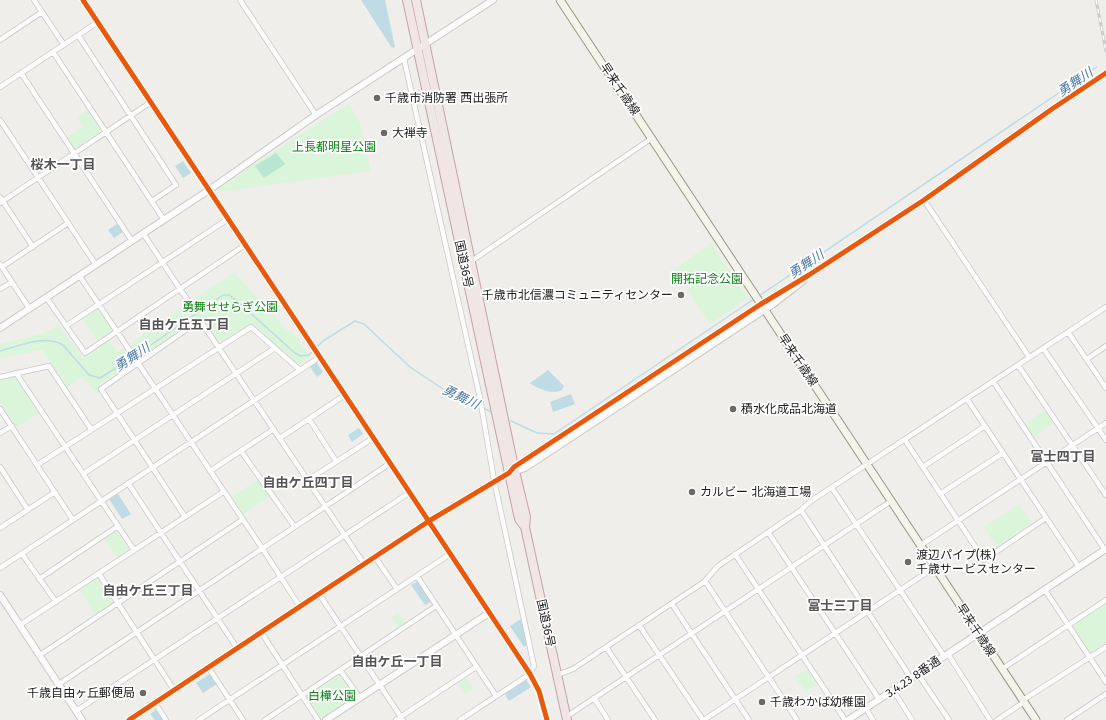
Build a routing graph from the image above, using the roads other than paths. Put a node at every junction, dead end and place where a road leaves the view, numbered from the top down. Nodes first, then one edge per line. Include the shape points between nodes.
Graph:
1 (34, 0) edge
2 (83, 0) edge
3 (240, 0) edge
4 (407, 0) edge
5 (416, 0) edge
6 (493, 0) edge
7 (560, 0) edge
8 (42, 12) junction
9 (98, 22) junction
10 (78, 35) junction
11 (0, 40) edge
12 (64, 45) junction
13 (425, 45) junction
14 (418, 50) junction
15 (53, 52) junction
16 (404, 59) junction
17 (21, 73) junction
18 (1106, 73) edge
19 (0, 87) edge
20 (151, 102) junction
21 (132, 115) junction
22 (316, 115) junction
23 (0, 120) edge
24 (106, 132) junction
25 (652, 138) junction
26 (74, 153) junction
27 (38, 178) junction
28 (209, 190) junction
29 (1, 200) edge
30 (924, 200) junction
31 (152, 201) junction
32 (228, 219) junction
33 (164, 220) junction
34 (68, 224) junction
35 (143, 234) junction
36 (132, 241) junction
37 (246, 245) junction
38 (33, 247) junction
39 (467, 262) junction
40 (162, 263) junction
41 (96, 265) junction
42 (1, 266) edge
43 (79, 275) junction
44 (12, 282) junction
45 (180, 289) junction
46 (0, 290) edge
47 (46, 297) junction
48 (188, 300) dead end
49 (760, 302) junction
50 (99, 305) junction
51 (1106, 307) edge
52 (30, 308) junction
53 (66, 326) junction
54 (0, 328) edge
55 (117, 331) junction
56 (1068, 332) junction
57 (1106, 346) edge
58 (219, 347) junction
59 (275, 348) junction
60 (1043, 348) junction
61 (319, 355) junction
62 (1029, 358) junction
63 (1087, 359) junction
64 (138, 361) junction
65 (1018, 365) junction
66 (300, 370) junction
67 (16, 373) junction
68 (237, 373) junction
69 (0, 377) edge
70 (993, 381) junction
71 (1105, 385) edge
72 (156, 389) junction
73 (345, 395) junction
74 (967, 399) junction
75 (255, 400) junction
76 (0, 409) edge
77 (117, 413) junction
78 (173, 415) junction
79 (309, 419) junction
80 (1106, 423) edge
81 (12, 426) junction
82 (985, 426) junction
83 (1098, 428) junction
84 (92, 429) junction
85 (274, 429) junction
86 (0, 433) edge
87 (280, 438) junction
88 (373, 438) junction
89 (135, 440) junction
90 (905, 440) junction
91 (1106, 440) edge
92 (190, 442) junction
93 (1072, 445) junction
94 (65, 446) junction
95 (241, 450) junction
96 (1003, 453) junction
97 (336, 461) junction
98 (1047, 462) junction
99 (389, 464) junction
100 (37, 465) junction
101 (868, 465) junction
102 (0, 467) edge
103 (153, 467) junction
104 (922, 467) junction
105 (513, 470) junction
106 (210, 471) junction
107 (83, 474) junction
108 (1021, 479) junction
109 (308, 480) junction
110 (494, 480) junction
111 (128, 483) junction
112 (832, 488) junction
113 (55, 492) junction
114 (223, 492) junction
115 (409, 493) junction
116 (940, 494) junction
117 (1106, 495) edge
118 (102, 501) junction
119 (891, 501) junction
120 (324, 506) junction
121 (28, 510) junction
122 (801, 510) junction
123 (185, 517) junction
124 (1046, 518) junction
125 (73, 520) junction
126 (242, 520) junction
127 (429, 521) junction
128 (958, 521) junction
129 (856, 524) junction
130 (1, 526) edge
131 (118, 526) junction
132 (294, 526) junction
133 (161, 532) junction
134 (768, 532) junction
135 (344, 535) junction
136 (921, 545) junction
137 (823, 546) junction
138 (262, 548) junction
139 (1105, 549) edge
140 (134, 550) junction
141 (22, 554) junction
142 (450, 554) junction
143 (735, 554) junction
144 (375, 556) junction
145 (181, 561) junction
146 (364, 564) junction
147 (935, 567) junction
148 (1079, 567) junction
149 (0, 568) edge
150 (791, 568) junction
151 (99, 574) junction
152 (416, 576) junction
153 (281, 577) junction
154 (39, 579) junction
155 (705, 581) junction
156 (398, 589) junction
157 (199, 590) junction
158 (758, 590) junction
159 (900, 590) junction
160 (1045, 590) junction
161 (319, 594) junction
162 (0, 595) edge
163 (1106, 600) edge
164 (56, 602) junction
165 (118, 603) junction
166 (672, 604) junction
167 (436, 606) junction
168 (300, 607) junction
169 (725, 611) junction
170 (867, 612) junction
171 (489, 613) junction
172 (218, 618) junction
173 (20, 625) junction
174 (639, 625) junction
175 (1068, 625) junction
176 (341, 626) junction
177 (137, 632) junction
178 (261, 632) junction
179 (692, 633) junction
180 (978, 633) junction
181 (835, 634) junction
182 (455, 636) junction
183 (606, 647) junction
184 (1106, 647) edge
185 (237, 648) junction
186 (40, 655) junction
187 (659, 655) junction
188 (802, 655) junction
189 (946, 655) junction
190 (361, 657) junction
191 (1090, 658) junction
192 (154, 660) junction
193 (282, 665) junction
194 (476, 667) junction
195 (208, 668) junction
196 (1002, 669) junction
197 (340, 670) junction
198 (530, 674) junction
199 (918, 674) junction
200 (557, 675) junction
201 (626, 677) junction
202 (768, 677) junction
203 (911, 678) junction
204 (1106, 682) edge
205 (59, 684) junction
206 (380, 684) junction
207 (174, 690) junction
208 (893, 690) junction
209 (1106, 694) edge
210 (302, 695) junction
211 (496, 696) junction
212 (360, 698) junction
213 (594, 698) junction
214 (735, 699) junction
215 (230, 700) junction
216 (879, 700) junction
217 (1023, 701) junction
218 (155, 703) junction
219 (866, 708) junction
220 (76, 711) junction
221 (402, 718) edge
222 (566, 718) edge
223 (202, 719) edge
224 (82, 720) edge
225 (129, 720) edge
226 (166, 720) edge
227 (243, 720) edge
228 (265, 720) edge
229 (318, 720) edge
230 (326, 720) edge
231 (396, 720) edge
232 (460, 720) edge
233 (547, 720) edge
234 (608, 720) edge
235 (655, 720) edge
236 (703, 720) edge
237 (749, 720) edge
238 (797, 720) edge
239 (845, 720) edge
240 (848, 720) edge
241 (873, 720) edge
242 (912, 720) edge
243 (949, 720) edge
244 (990, 720) edge
245 (997, 720) edge
246 (1036, 720) edge
247 (1067, 720) edge

1 - 8 street
2 - 9 street
3 - 22 street
4 - 14 highway, 国道36号
5 - 13 highway, 国道36号
6 - 13 street
7 - 25 main road, 早来千歳線
8 - 11 street
8 - 12 street
9 - 10 street
9 - 20 street
10 - 12 street
10 - 21 street
12 - 15 street
13 - 14 street
13 - 39 highway, 国道36号
14 - 16 street
14 - 39 highway, 国道36号
15 - 17 street
15 - 24 street
16 - 22 street
16 - 110 street via 480,398
17 - 19 street
17 - 26 street
18 - 30 street
20 - 21 street
20 - 28 street
21 - 24 street
21 - 31 street via 176,185
22 - 28 street
23 - 27 street
24 - 26 street
24 - 31 street
25 - 39 street
25 - 49 main road, 早来千歳線
26 - 27 street
26 - 36 street
27 - 29 street
27 - 34 street
28 - 32 street
28 - 33 street
29 - 38 street
30 - 49 street via 809,275 792,291
30 - 62 street
31 - 33 street
32 - 37 street
32 - 40 street
33 - 35 street
34 - 38 street
34 - 41 street
35 - 36 street
35 - 40 street
36 - 41 street
37 - 45 street
37 - 61 street
38 - 42 street
39 - 105 highway, 国道36号
40 - 45 street
40 - 50 street
41 - 43 street
42 - 44 street
43 - 47 street
43 - 50 street
44 - 46 street
44 - 52 street
45 - 48 street
45 - 55 street
47 - 52 street
47 - 53 street
49 - 101 main road, 早来千歳線
49 - 105 street
50 - 53 street
50 - 55 street
51 - 56 street
52 - 54 street
53 - 55 street via 85,353
55 - 64 street
56 - 60 street
56 - 63 street
57 - 63 street
58 - 59 street via 251,327
58 - 64 street via 200,320
58 - 68 street
58 - 72 street
59 - 66 street
59 - 68 street
60 - 62 street
60 - 83 street
61 - 66 street
61 - 73 street
62 - 65 street
63 - 71 street
64 - 72 street
64 - 77 street via 101,389
65 - 70 street
65 - 93 street
66 - 75 street
67 - 69 street
67 - 84 street via 49,366
67 - 94 street
68 - 75 street
68 - 78 street
70 - 74 street
70 - 98 street
72 - 77 street
72 - 78 street
73 - 79 street
73 - 88 street
74 - 82 street
74 - 90 street
75 - 85 street
75 - 92 street
76 - 81 street
77 - 84 street
77 - 89 street
78 - 89 street
78 - 92 street
79 - 87 street
79 - 97 street
80 - 83 street
81 - 86 street
81 - 100 street
82 - 96 street
82 - 104 street
83 - 91 street
83 - 93 street
84 - 94 street
85 - 87 street
85 - 95 street
87 - 109 street
88 - 97 street
88 - 99 street
89 - 103 street
89 - 107 street
90 - 101 street
90 - 104 street
92 - 103 street
92 - 106 street
93 - 98 street
93 - 117 street
94 - 100 street
94 - 107 street
95 - 106 street
95 - 132 street
96 - 108 street
96 - 116 street
97 - 109 street
98 - 108 street
98 - 139 street
99 - 115 street
99 - 120 street
100 - 113 street
101 - 112 street
101 - 119 main road, 早来千歳線
102 - 121 street
103 - 111 street
103 - 123 street
104 - 116 street
105 - 110 street
105 - 200 highway, 国道36号 via 519,519 525,527
106 - 114 street
107 - 118 street
108 - 124 street
108 - 128 street
109 - 120 street
110 - 127 street
110 - 198 street via 534,666
111 - 118 street
111 - 133 street
112 - 122 street
112 - 129 street
113 - 121 street
113 - 125 street
114 - 123 street
114 - 126 street
115 - 127 street
115 - 135 street
116 - 128 street
118 - 125 street
118 - 131 street
119 - 129 street
119 - 136 main road, 早来千歳線
120 - 132 street
120 - 135 street
121 - 130 street
122 - 134 street
122 - 137 street
123 - 133 street
124 - 128 street via 984,560
124 - 148 street
125 - 141 street
126 - 138 street
126 - 145 street
127 - 142 street
127 - 144 street
128 - 136 street
129 - 137 street
129 - 159 street
131 - 140 street
131 - 154 street
132 - 138 street
133 - 140 street
133 - 145 street
134 - 143 street
134 - 150 street
135 - 146 street
135 - 153 street
136 - 147 main road, 早来千歳線
137 - 150 street
137 - 170 street
138 - 153 street
138 - 157 street
139 - 148 street, 3.4.23 8番通
140 - 151 street
141 - 149 street
141 - 154 street
142 - 152 street
142 - 171 street
143 - 155 street via 718,566
143 - 158 street
144 - 146 street
144 - 156 street
145 - 157 street
145 - 165 street
146 - 161 street
147 - 159 street
147 - 180 main road, 早来千歳線
148 - 160 street, 3.4.23 8番通
150 - 158 street
150 - 181 street
151 - 164 street
151 - 165 street
152 - 156 street
152 - 167 street
153 - 168 street
153 - 172 street
154 - 164 street
155 - 166 street
155 - 169 street
156 - 176 street
157 - 172 street
157 - 177 street
158 - 169 street
158 - 188 street
159 - 170 street
159 - 189 street
160 - 175 street
160 - 180 street, 3.4.23 8番通
161 - 168 street
161 - 176 street
162 - 173 street
163 - 175 street
164 - 173 street
165 - 177 street
165 - 186 street
166 - 174 street
166 - 179 street
167 - 182 street
167 - 190 street
168 - 178 street
169 - 179 street
169 - 202 street
170 - 181 street
170 - 203 street
171 - 182 street
171 - 198 street
172 - 185 street
172 - 192 street
173 - 186 street
174 - 183 street
174 - 187 street
175 - 191 street
175 - 196 street
176 - 190 street
176 - 193 street
177 - 192 street
177 - 205 street
178 - 185 street
178 - 193 street
179 - 187 street
179 - 214 street
180 - 189 street, 3.4.23 8番通
180 - 196 main road, 早来千歳線
181 - 188 street
181 - 216 street
182 - 194 street
182 - 206 street
183 - 200 street via 573,669
183 - 201 street
184 - 191 street
185 - 195 street
186 - 205 street
187 - 201 street
187 - 236 street
188 - 202 street
188 - 239 street
189 - 199 street, 3.4.23 8番通
189 - 244 street
190 - 197 street
190 - 206 street
191 - 204 street
191 - 217 street
192 - 207 street
192 - 220 street
193 - 210 street
193 - 215 street
194 - 211 street
194 - 221 street
195 - 207 street
195 - 215 street
196 - 217 main road, 早来千歳線
197 - 210 street
197 - 212 street
198 - 211 street
198 - 233 street via 539,691
199 - 203 street, 3.4.23 8番通
199 - 243 street
200 - 222 highway, 国道36号
201 - 213 street
201 - 235 street
202 - 214 street
202 - 238 street
203 - 208 street, 3.4.23 8番通
205 - 220 street
206 - 212 street
206 - 221 street
207 - 218 street
208 - 216 street, 3.4.23 8番通
208 - 242 street
209 - 247 street
210 - 228 street
210 - 229 street
211 - 232 street
212 - 230 street
213 - 222 street
213 - 234 street
214 - 236 street
214 - 237 street
215 - 223 street
215 - 227 street
216 - 219 street, 3.4.23 8番通
217 - 245 street
217 - 246 main road, 早来千歳線
218 - 225 street
218 - 226 street
219 - 240 street, 3.4.23 8番通
219 - 241 street
220 - 224 street
221 - 231 street

